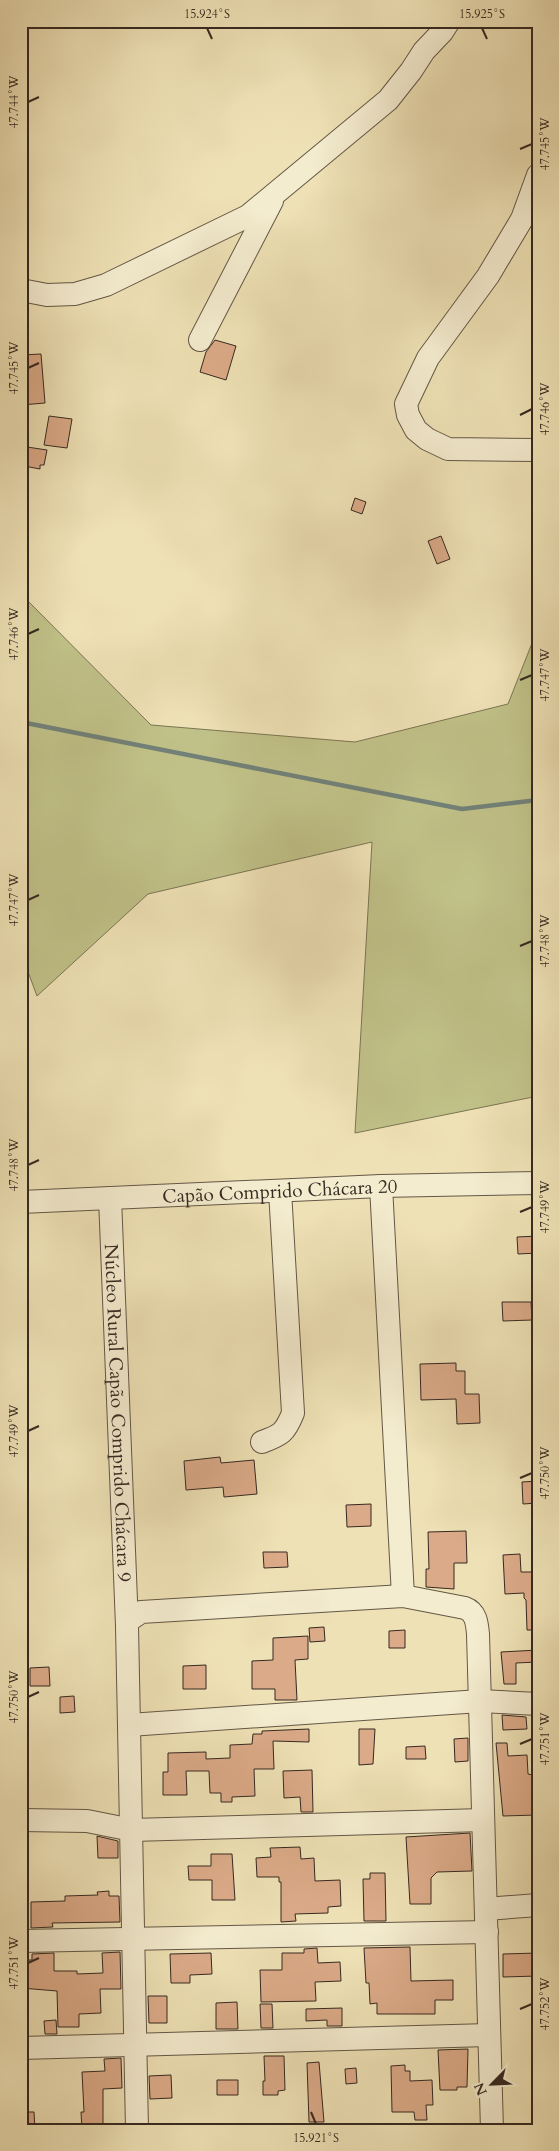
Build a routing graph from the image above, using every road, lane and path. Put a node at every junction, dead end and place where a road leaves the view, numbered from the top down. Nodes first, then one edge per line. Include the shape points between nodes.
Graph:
1 (449, 21) edge
2 (538, 175) edge
3 (276, 195) junction
4 (21, 290) edge
5 (200, 340) dead end
6 (538, 450) edge
7 (538, 1183) edge
8 (381, 1186) junction
9 (280, 1191) junction
10 (110, 1198) junction
11 (21, 1202) edge
12 (262, 1442) dead end
13 (403, 1596) junction
14 (127, 1626) junction
15 (480, 1701) junction
16 (538, 1704) edge
17 (129, 1725) junction
18 (21, 1820) edge
19 (484, 1820) junction
20 (132, 1830) junction
21 (538, 1905) edge
22 (486, 1909) junction
23 (487, 1932) junction
24 (134, 1938) junction
25 (21, 1941) edge
26 (489, 2035) junction
27 (137, 2044) junction
28 (21, 2048) edge
29 (138, 2130) edge
30 (492, 2130) edge

1 - 3 street via 388,100
2 - 6 street via 517,227 488,276 428,358 406,404 416,430 448,448
3 - 4 street via 248,216 106,285 75,294 47,295
3 - 5 street
7 - 8 street, Capão Comprido Chácara 20
8 - 9 street, Capão Comprido Chácara 20
8 - 13 street
9 - 10 street, Capão Comprido Chácara 20
9 - 12 street via 293,1413 287,1429 279,1436
10 - 11 street, Capão Comprido Chácara 20
10 - 14 street, Núcleo Rural Capão Comprido Chácara 9
13 - 14 street via 141,1612 129,1620
13 - 15 street via 465,1608 475,1616
14 - 17 street, Núcleo Rural Capão Comprido Chácara 9
15 - 16 street
15 - 17 street
15 - 19 street
17 - 20 street, Núcleo Rural Capão Comprido Chácara 9
18 - 20 street via 87,1822
19 - 20 street
19 - 22 street
20 - 24 street, Núcleo Rural Capão Comprido Chácara 9
21 - 22 street
22 - 23 street
23 - 24 street
23 - 26 street
24 - 25 street
24 - 27 street, Núcleo Rural Capão Comprido Chácara 9
26 - 27 street
26 - 30 street
27 - 28 street
27 - 29 street, Núcleo Rural Capão Comprido Chácara 9

